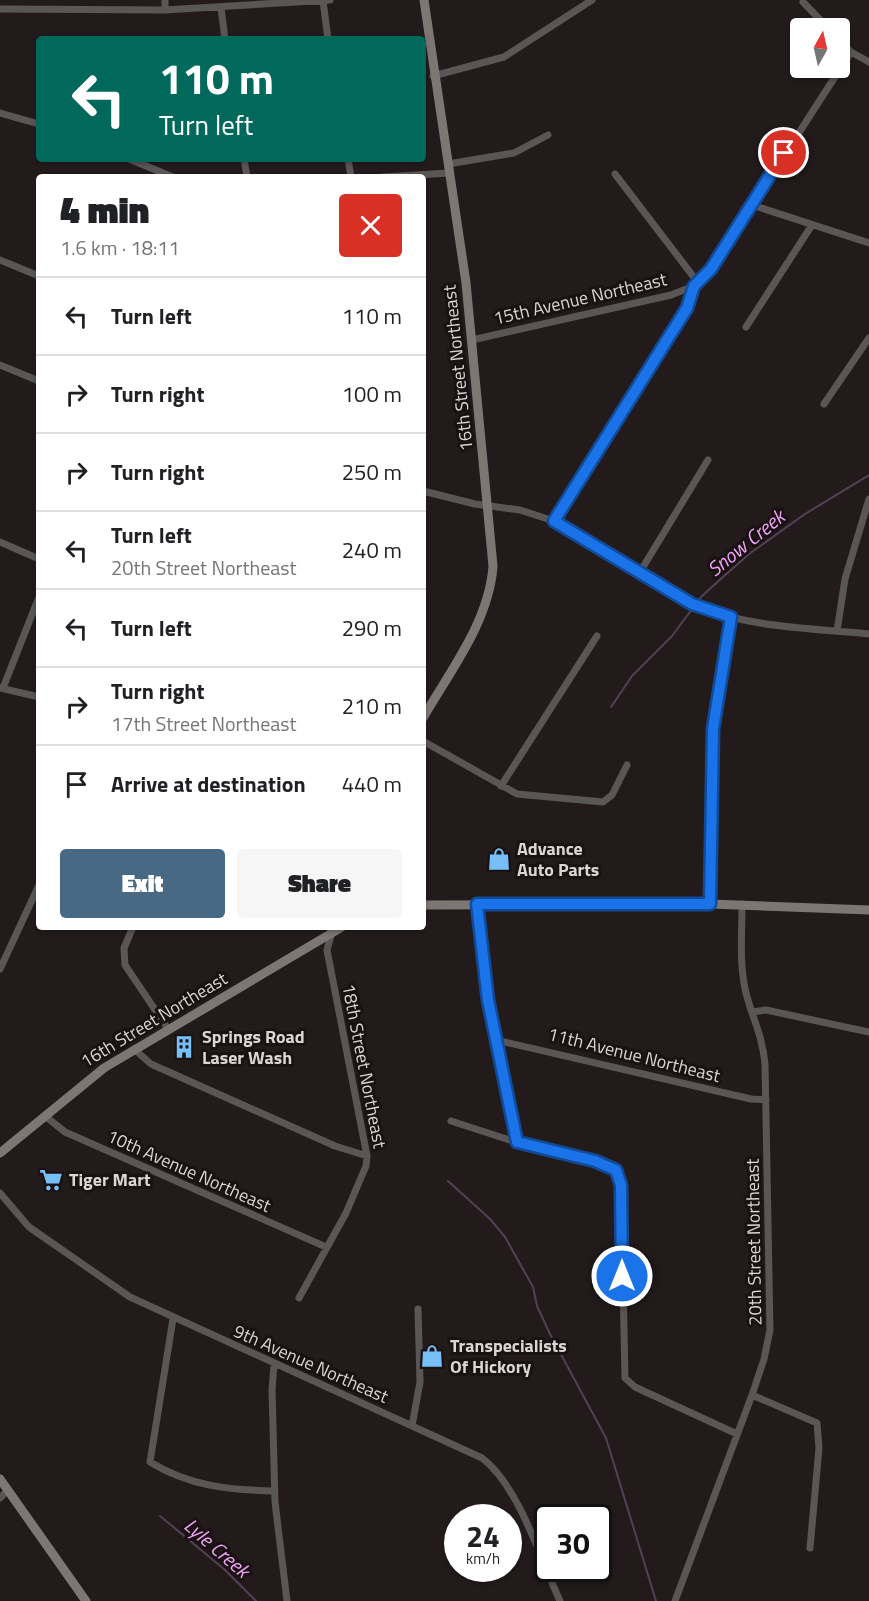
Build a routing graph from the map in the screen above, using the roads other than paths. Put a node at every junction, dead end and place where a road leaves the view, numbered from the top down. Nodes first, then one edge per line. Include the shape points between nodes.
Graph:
1 (165, 0) edge
2 (330, 0) edge
3 (424, 0) edge
4 (592, 0) edge
5 (323, 1) edge
6 (268, 2) edge
7 (803, 2) dead end
8 (221, 8) junction
9 (0, 9) edge
10 (165, 10) junction
11 (818, 18) edge
12 (225, 36) edge
13 (328, 36) edge
14 (851, 52) joint
15 (869, 62) edge
16 (433, 76) junction
17 (0, 113) edge
18 (36, 123) edge
19 (548, 135) dead end
20 (136, 162) edge
21 (449, 169) junction
22 (166, 174) edge
23 (408, 174) edge
24 (615, 174) dead end
25 (752, 205) junction
26 (812, 225) junction
27 (869, 243) edge
28 (0, 260) edge
29 (36, 275) edge
30 (694, 286) junction
31 (746, 327) dead end
32 (869, 338) edge
33 (472, 340) junction
34 (0, 365) edge
35 (36, 380) edge
36 (824, 404) dead end
37 (708, 460) dead end
38 (426, 492) edge
39 (869, 500) edge
40 (488, 505) junction
41 (554, 521) junction
42 (0, 542) edge
43 (36, 558) edge
44 (640, 572) junction
45 (36, 604) edge
46 (731, 617) junction
47 (837, 631) junction
48 (869, 634) edge
49 (597, 636) dead end
50 (2, 688) edge
51 (36, 696) edge
52 (426, 713) edge
53 (426, 743) edge
54 (627, 765) dead end
55 (501, 786) junction
56 (36, 891) edge
57 (477, 904) junction
58 (710, 904) junction
59 (742, 904) junction
60 (426, 905) edge
61 (869, 910) edge
62 (132, 930) edge
63 (331, 930) edge
64 (333, 930) edge
65 (0, 969) edge
66 (753, 1012) junction
67 (168, 1029) junction
68 (869, 1032) edge
69 (496, 1040) junction
70 (134, 1049) junction
71 (766, 1100) junction
72 (45, 1116) junction
73 (451, 1121) dead end
74 (22, 1134) junction
75 (0, 1142) edge
76 (517, 1142) junction
77 (0, 1153) edge
78 (367, 1156) junction
79 (0, 1193) edge
80 (326, 1247) junction
81 (299, 1298) dead end
82 (418, 1309) dead end
83 (173, 1319) junction
84 (274, 1364) junction
85 (752, 1395) junction
86 (412, 1426) junction
87 (737, 1434) junction
88 (0, 1479) edge
89 (8, 1490) junction
90 (274, 1491) junction
91 (0, 1498) edge
92 (810, 1548) dead end
93 (86, 1601) edge
94 (287, 1601) edge
95 (560, 1601) edge
96 (675, 1601) edge

1 - 10 street
2 - 5 street
3 - 16 main road, 16th Street Northeast
4 - 16 street via 504,57
5 - 6 street
5 - 13 street
6 - 8 street
7 - 11 street
8 - 10 street
8 - 12 street
9 - 10 street
14 - 15 street
14 - 25 street
16 - 21 main road, 16th Street Northeast
17 - 18 street
19 - 21 street via 514,153
20 - 22 street
21 - 23 street
21 - 33 main road, 16th Street Northeast
24 - 30 street via 696,280
25 - 26 street
25 - 30 street via 711,269
26 - 27 street
26 - 31 street
28 - 29 street
30 - 33 street, 15th Avenue Northeast via 670,295
30 - 41 street via 687,308
32 - 36 street
33 - 40 main road, 16th Street Northeast
34 - 35 street
37 - 44 street
38 - 40 street
39 - 47 street via 845,579
40 - 41 street
40 - 52 main road, 16th Street Northeast via 493,566 486,604
41 - 44 street
42 - 43 street
44 - 46 street via 692,604
45 - 50 street
46 - 47 street
46 - 58 street via 713,729
47 - 48 street
49 - 55 street
50 - 51 street
53 - 55 street
54 - 55 street via 610,798 599,802 520,795
56 - 65 street
57 - 58 main road
57 - 60 main road
57 - 69 street
58 - 59 main road
59 - 61 main road
59 - 66 street, 20th Street Northeast via 743,976
62 - 67 street via 123,955 125,965
63 - 67 main road, 16th Street Northeast
64 - 78 street, 18th Street Northeast via 327,950
66 - 68 street via 766,1010
66 - 71 street, 20th Street Northeast via 763,1046
67 - 70 main road, 16th Street Northeast
69 - 71 street, 11th Avenue Northeast
69 - 76 street
70 - 72 main road, 16th Street Northeast via 95,1074
70 - 78 street via 142,1059 155,1065 335,1146
71 - 85 street, 20th Street Northeast via 771,1312 769,1341
72 - 74 main road, 16th Street Northeast
72 - 80 street, 10th Avenue Northeast via 65,1132
73 - 76 street
74 - 75 main road
74 - 77 main road, 16th Street Northeast
76 - 87 street via 595,1161 618,1172 626,1380
78 - 80 street, 18th Street Northeast via 353,1199
79 - 83 street, 9th Avenue Northeast via 46,1240 130,1297
80 - 81 street, 18th Street Northeast
82 - 86 street via 420,1382
83 - 84 street, 9th Avenue Northeast
83 - 90 street via 150,1462 207,1486
84 - 86 street, 9th Avenue Northeast
84 - 90 street
85 - 87 street, 20th Street Northeast
85 - 92 street via 817,1423 819,1448
86 - 95 street, 9th Avenue Northeast via 467,1449 496,1469 513,1494
87 - 96 street, 20th Street Northeast
88 - 89 main road
89 - 91 street
89 - 93 main road
90 - 94 street

